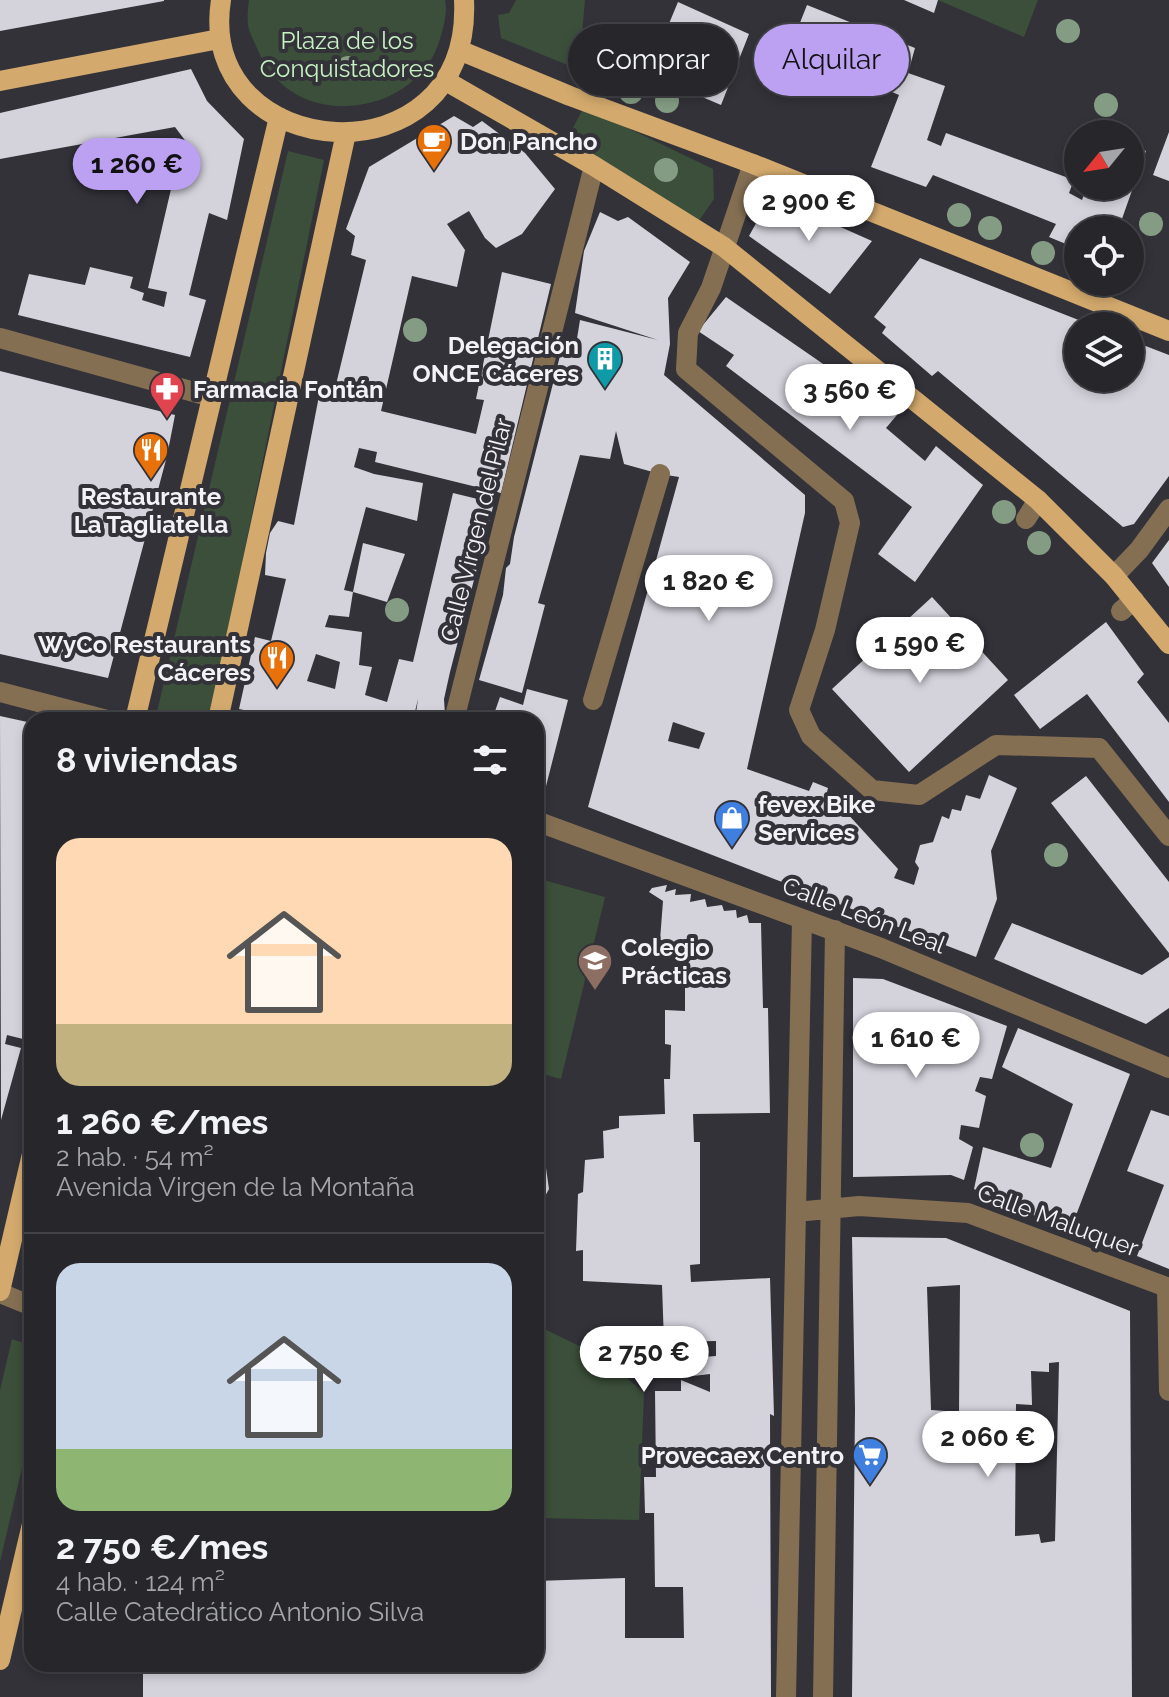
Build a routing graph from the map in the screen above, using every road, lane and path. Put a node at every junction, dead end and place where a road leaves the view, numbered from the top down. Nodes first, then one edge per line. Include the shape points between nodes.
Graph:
1 (221, 0) edge
2 (464, 0) edge
3 (219, 39) junction
4 (459, 50) junction
5 (0, 81) edge
6 (446, 81) junction
7 (279, 117) junction
8 (346, 133) junction
9 (753, 164) junction
10 (594, 166) junction
11 (724, 247) junction
12 (1169, 331) edge
13 (0, 338) edge
14 (212, 397) junction
15 (660, 474) dead end
16 (1038, 500) junction
17 (1169, 509) edge
18 (1026, 519) dead end
19 (1114, 576) junction
20 (1169, 644) edge
21 (0, 692) edge
22 (593, 700) dead end
23 (76, 712) edge
24 (137, 712) edge
25 (220, 712) edge
26 (456, 712) edge
27 (544, 824) edge
28 (1169, 836) edge
29 (802, 919) junction
30 (835, 930) junction
31 (1169, 1068) edge
32 (24, 1188) edge
33 (832, 1207) junction
34 (796, 1212) junction
35 (1168, 1288) edge
36 (0, 1292) edge
37 (24, 1302) edge
38 (1169, 1391) edge
39 (24, 1558) edge
40 (0, 1660) edge
41 (786, 1697) edge
42 (823, 1697) edge

1 - 3 main road
2 - 4 main road
3 - 5 main road
3 - 7 main road via 238,84
4 - 6 main road
4 - 9 main road
6 - 8 main road via 419,110 397,122
6 - 10 main road
7 - 8 main road via 297,126
7 - 14 main road
8 - 25 main road
9 - 11 street
9 - 12 main road
10 - 11 main road
10 - 26 street, Calle Virgen del Pilar
11 - 16 main road
11 - 28 street via 688,333 686,369 844,501 850,523 825,630 799,710 811,736 872,790 919,795 996,745 1099,748
13 - 14 street
14 - 24 main road
15 - 22 street
16 - 18 street
16 - 19 main road
17 - 19 street
19 - 20 main road via 1128,606
21 - 23 street
27 - 29 street, Calle León Leal
29 - 30 street, Calle León Leal
29 - 34 street
30 - 31 street, Calle León Leal
30 - 33 street
32 - 36 main road
33 - 34 street, Calle Maluquer
33 - 35 street, Calle Maluquer via 968,1213
33 - 42 street
34 - 41 street
35 - 38 street
36 - 37 street
39 - 40 main road

